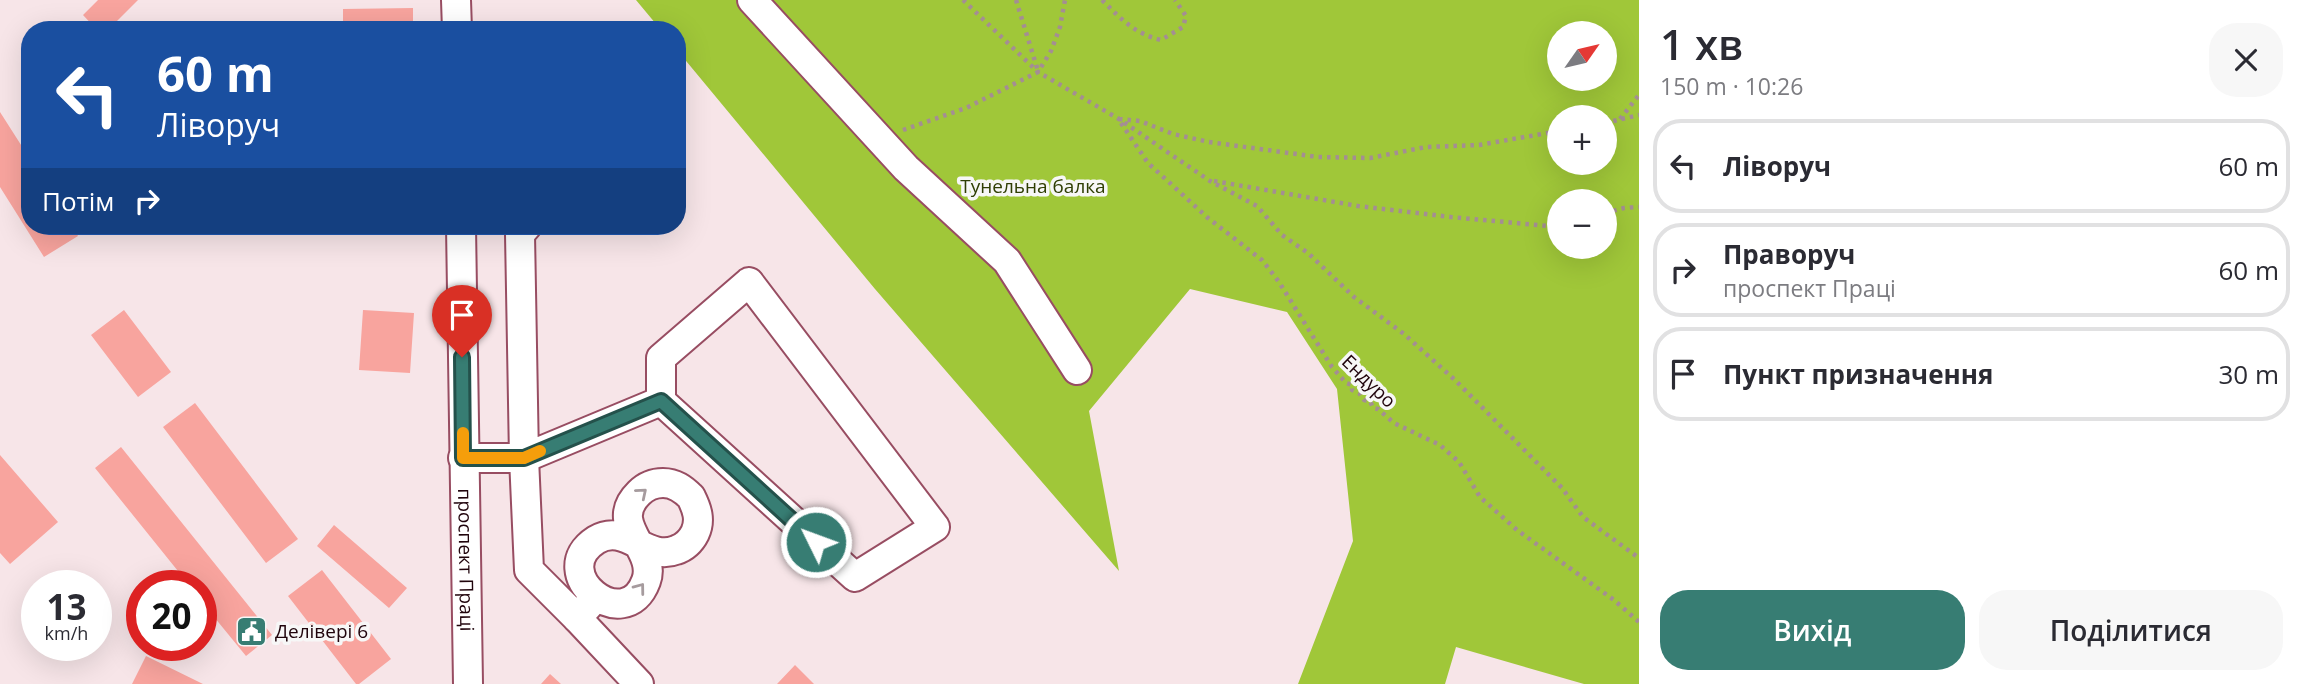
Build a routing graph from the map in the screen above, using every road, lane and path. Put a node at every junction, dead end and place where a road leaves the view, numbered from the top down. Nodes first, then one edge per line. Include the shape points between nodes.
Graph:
1 (456, 0) edge
2 (752, 0) edge
3 (963, 0) edge
4 (1016, 0) edge
5 (1065, 0) edge
6 (1102, 0) edge
7 (1175, 0) edge
8 (457, 21) edge
9 (1038, 72) junction
10 (1639, 95) edge
11 (1639, 115) edge
12 (1119, 119) junction
13 (1619, 120) joint
14 (1547, 133) edge
15 (880, 139) junction
16 (1210, 181) junction
17 (1639, 207) edge
18 (1617, 210) edge
19 (1547, 226) edge
20 (461, 235) edge
21 (520, 235) edge
22 (1077, 370) dead end
23 (661, 401) junction
24 (463, 458) junction
25 (524, 458) junction
26 (1639, 558) edge
27 (596, 597) junction
28 (577, 618) junction
29 (1639, 622) edge
30 (468, 684) edge
31 (639, 684) edge

1 - 8 street
2 - 15 street
3 - 9 path
4 - 9 path
5 - 9 path via 1060,27
6 - 7 path via 1128,27 1161,40 1183,27 1186,16
9 - 12 path
9 - 15 path via 966,108
10 - 13 path
11 - 13 path
12 - 14 path via 1209,142 1370,159 1426,147 1479,145
12 - 16 path
12 - 29 path, Ендуро via 1148,163 1262,260 1352,390 1394,424 1450,452 1480,497
15 - 22 street via 1007,261
16 - 19 path via 1358,206
16 - 26 path via 1257,206 1282,235 1405,334 1500,424 1562,488 1583,517
17 - 18 path
20 - 24 street, проспект Праці
21 - 25 street
23 - 23 street via 855,577 935,527 750,282 662,358
23 - 25 street
24 - 25 street
24 - 30 street, проспект Праці
25 - 28 street via 529,570
27 -> 27 street via 618,603 629,600 645,585 648,562 636,543 605,536 587,548 580,569 587,590
27 - 28 street
28 - 31 street

